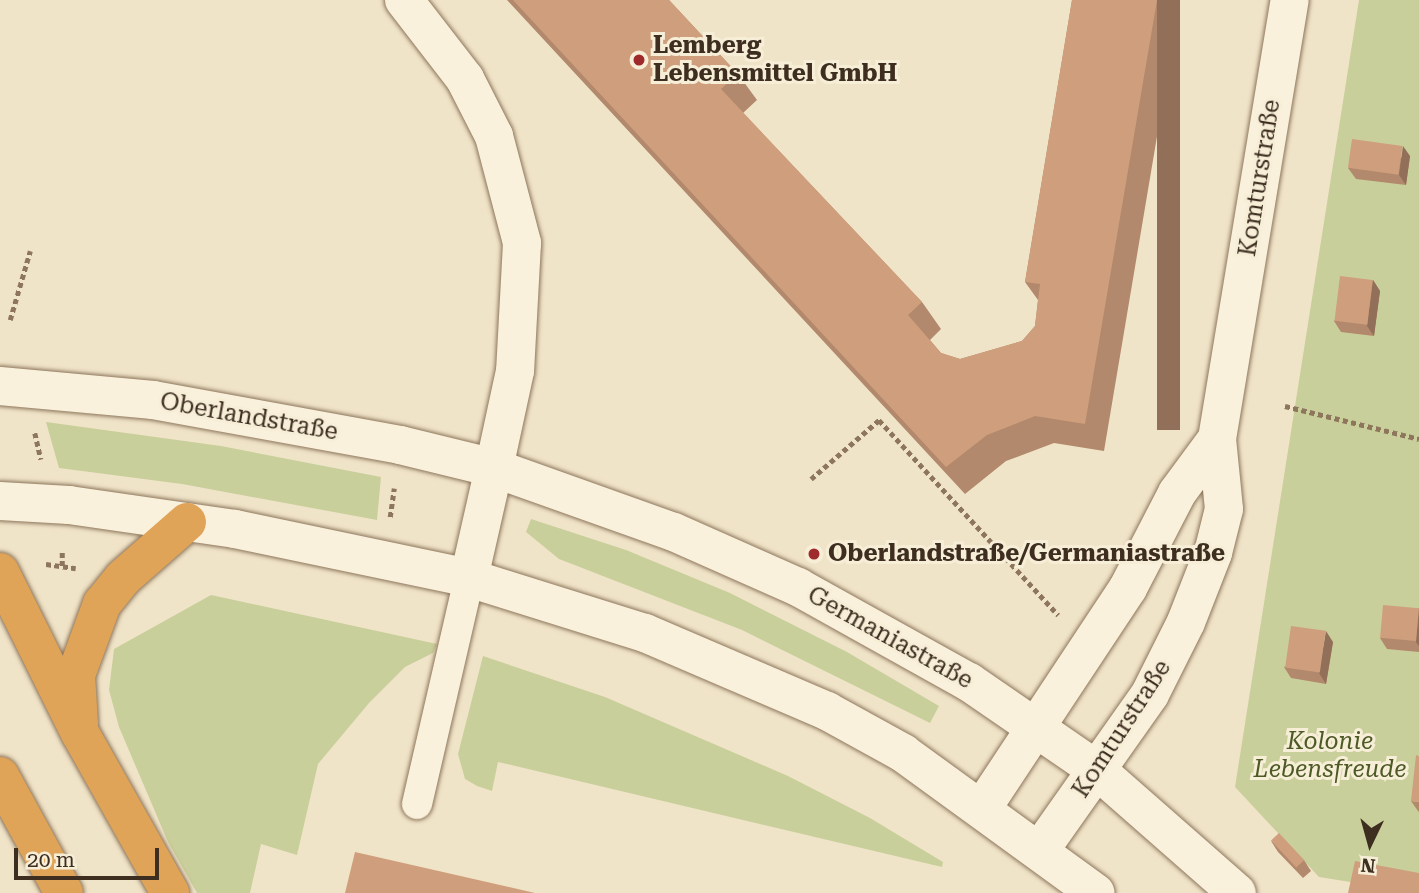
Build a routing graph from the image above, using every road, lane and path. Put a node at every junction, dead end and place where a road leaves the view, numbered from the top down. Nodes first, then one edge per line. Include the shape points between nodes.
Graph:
1 (404, 0) edge
2 (1290, 0) edge
3 (30, 251) dead end
4 (10, 320) dead end
5 (0, 386) edge
6 (1285, 406) dead end
7 (31, 421) dead end
8 (1217, 439) junction
9 (1419, 439) edge
10 (43, 467) dead end
11 (494, 468) junction
12 (811, 479) dead end
13 (396, 480) dead end
14 (0, 501) edge
15 (390, 520) dead end
16 (187, 522) junction
17 (62, 540) dead end
18 (62, 566) junction
19 (18, 567) edge
20 (88, 569) dead end
21 (469, 578) junction
22 (1059, 616) dead end
23 (1037, 726) junction
24 (80, 733) junction
25 (1097, 770) junction
26 (0, 776) edge
27 (417, 804) dead end
28 (983, 807) junction
29 (1040, 850) junction
30 (64, 893) edge
31 (170, 893) edge
32 (1096, 893) edge
33 (1237, 893) edge

1 - 11 street via 465,79 494,136 522,243 515,371
2 - 8 street, Komturstraße
3 - 4 path
5 - 11 street, Oberlandstraße via 153,400 264,417
6 - 9 path
7 - 10 path
8 - 23 street, Komturstraße via 1177,493 1135,576
8 - 25 street, Komturstraße via 1224,509 1201,584 1163,672
11 - 21 street
11 - 23 street, Germaniastraße via 661,527 798,587 958,675
12 - 22 path via 880,420
13 - 15 path
14 - 16 street
16 - 21 street
16 - 24 highway via 123,578 102,604 76,676
17 - 18 path
18 - 19 path
18 - 20 path
19 - 24 highway
21 - 27 lane
21 - 28 street via 571,607 733,669 903,752
23 - 25 street, Germaniastraße
23 - 28 street, Komturstraße
24 - 31 highway
25 - 29 street, Komturstraße
25 - 33 street, Germaniastraße
26 - 30 highway
28 - 29 street
29 - 32 street

